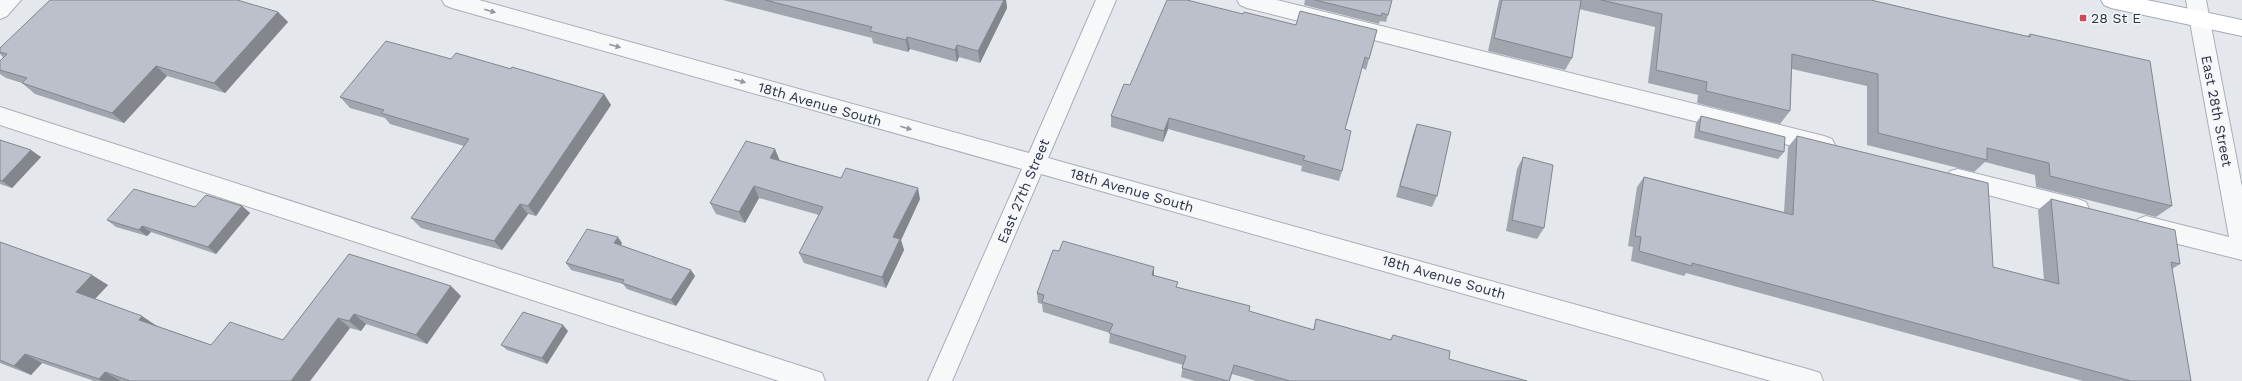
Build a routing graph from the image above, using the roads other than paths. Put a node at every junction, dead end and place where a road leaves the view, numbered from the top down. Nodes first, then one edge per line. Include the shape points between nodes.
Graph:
1 (11, 0) edge
2 (452, 0) edge
3 (1106, 0) edge
4 (1247, 0) edge
5 (2111, 0) edge
6 (2197, 9) edge
7 (0, 11) edge
8 (2242, 28) edge
9 (0, 116) edge
10 (1841, 149) edge
11 (1035, 164) junction
12 (1942, 174) edge
13 (2096, 213) edge
14 (2127, 221) edge
15 (2242, 246) edge
16 (2242, 250) edge
17 (813, 381) edge
18 (940, 381) edge
19 (1811, 381) edge

1 - 7 street
2 -> 11 street, 18th Avenue South
3 - 11 street, East 27th Street
4 - 10 street
5 - 6 main road
6 - 8 main road
6 - 15 street, East 28th Street
9 - 17 street
11 - 18 street, East 27th Street
11 - 19 street, 18th Avenue South
12 - 13 street
14 - 16 street

